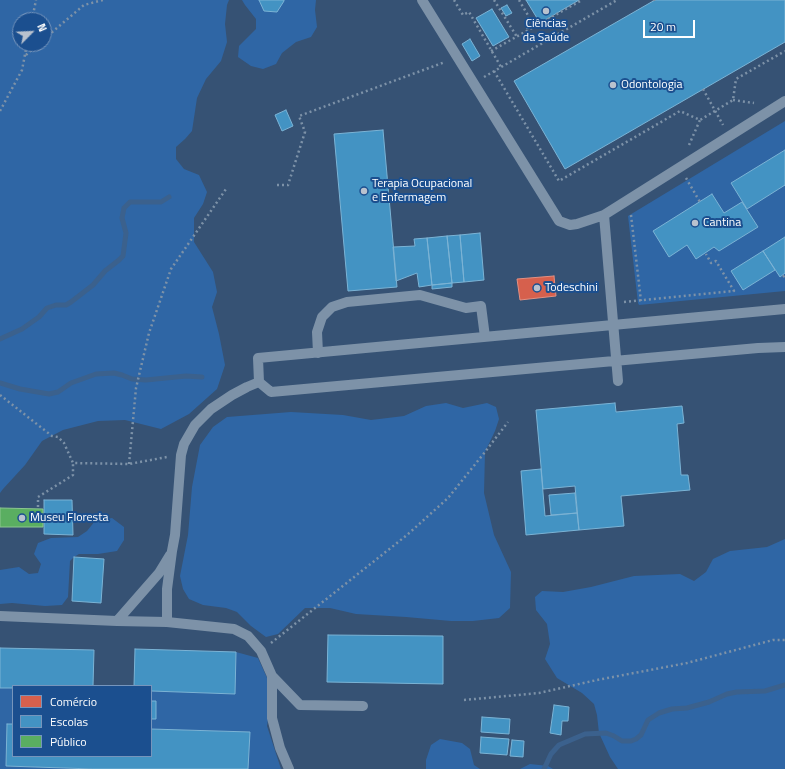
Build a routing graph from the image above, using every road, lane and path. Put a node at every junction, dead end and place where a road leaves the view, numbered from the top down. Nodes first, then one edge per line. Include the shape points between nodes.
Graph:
1 (36, 0) edge
2 (103, 0) edge
3 (422, 0) edge
4 (454, 0) edge
5 (494, 0) edge
6 (518, 0) edge
7 (582, 0) edge
8 (617, 0) edge
9 (34, 12) edge
10 (52, 32) edge
11 (526, 32) junction
12 (517, 37) junction
13 (491, 51) junction
14 (785, 51) edge
15 (26, 52) edge
16 (29, 52) edge
17 (25, 55) junction
18 (457, 58) junction
19 (501, 67) junction
20 (494, 71) junction
21 (472, 83) junction
22 (702, 89) dead end
23 (785, 101) edge
24 (0, 111) edge
25 (715, 111) junction
26 (725, 127) dead end
27 (685, 178) dead end
28 (277, 185) dead end
29 (226, 188) dead end
30 (700, 202) dead end
31 (630, 212) dead end
32 (604, 215) junction
33 (706, 254) dead end
34 (641, 301) junction
35 (612, 303) junction
36 (785, 309) edge
37 (613, 325) junction
38 (486, 337) junction
39 (785, 347) edge
40 (318, 353) junction
41 (616, 361) junction
42 (618, 381) dead end
43 (260, 382) junction
44 (0, 395) edge
45 (508, 422) dead end
46 (172, 456) dead end
47 (73, 463) junction
48 (129, 464) junction
49 (38, 507) dead end
50 (172, 551) junction
51 (0, 616) edge
52 (116, 621) junction
53 (167, 622) junction
54 (785, 640) edge
55 (261, 651) junction
56 (272, 676) junction
57 (464, 700) dead end
58 (363, 706) dead end
59 (289, 769) edge

1 - 9 path
2 - 10 path via 84,5
3 - 18 lane
4 - 13 path via 463,15 469,12
5 - 12 path
6 - 11 path via 529,17
7 - 11 path
8 - 19 path
11 - 12 path
12 - 13 path
13 - 19 path
14 - 25 path via 736,79 733,100
15 - 17 path
16 - 17 path
17 - 24 path via 22,70
18 - 21 lane
18 - 28 path via 299,116 306,132 288,184
19 - 20 path
20 - 21 path
20 - 25 path via 559,181 680,111 700,120
21 - 32 lane via 559,221 570,225
22 - 25 path
23 - 32 lane
25 - 26 path
27 - 30 path
29 - 48 path via 171,269 149,333 136,388
31 - 34 path
32 - 35 lane
33 - 34 path via 711,263 716,261 734,291
34 - 35 path
35 - 37 lane
36 - 37 lane
37 - 38 lane
37 - 41 lane
38 - 40 lane
38 - 40 lane via 481,306 466,308 420,295 347,302 332,307 322,317 317,332
39 - 41 lane
40 - 43 lane via 258,358
41 - 42 lane
41 - 43 lane via 271,392
43 - 50 lane via 232,394 212,409 195,425 184,444
44 - 47 path via 52,436 58,437 64,443
45 - 55 path via 448,498 407,535
46 - 48 path
47 - 48 path
47 - 49 path via 73,474 38,497
50 - 52 lane via 158,573
50 - 53 lane via 167,589
51 - 52 lane
52 - 53 lane
53 - 55 lane via 234,629 248,636
54 - 57 path via 773,640 687,663 539,693
55 - 56 lane
56 - 58 lane via 300,705
56 - 59 lane via 272,718

